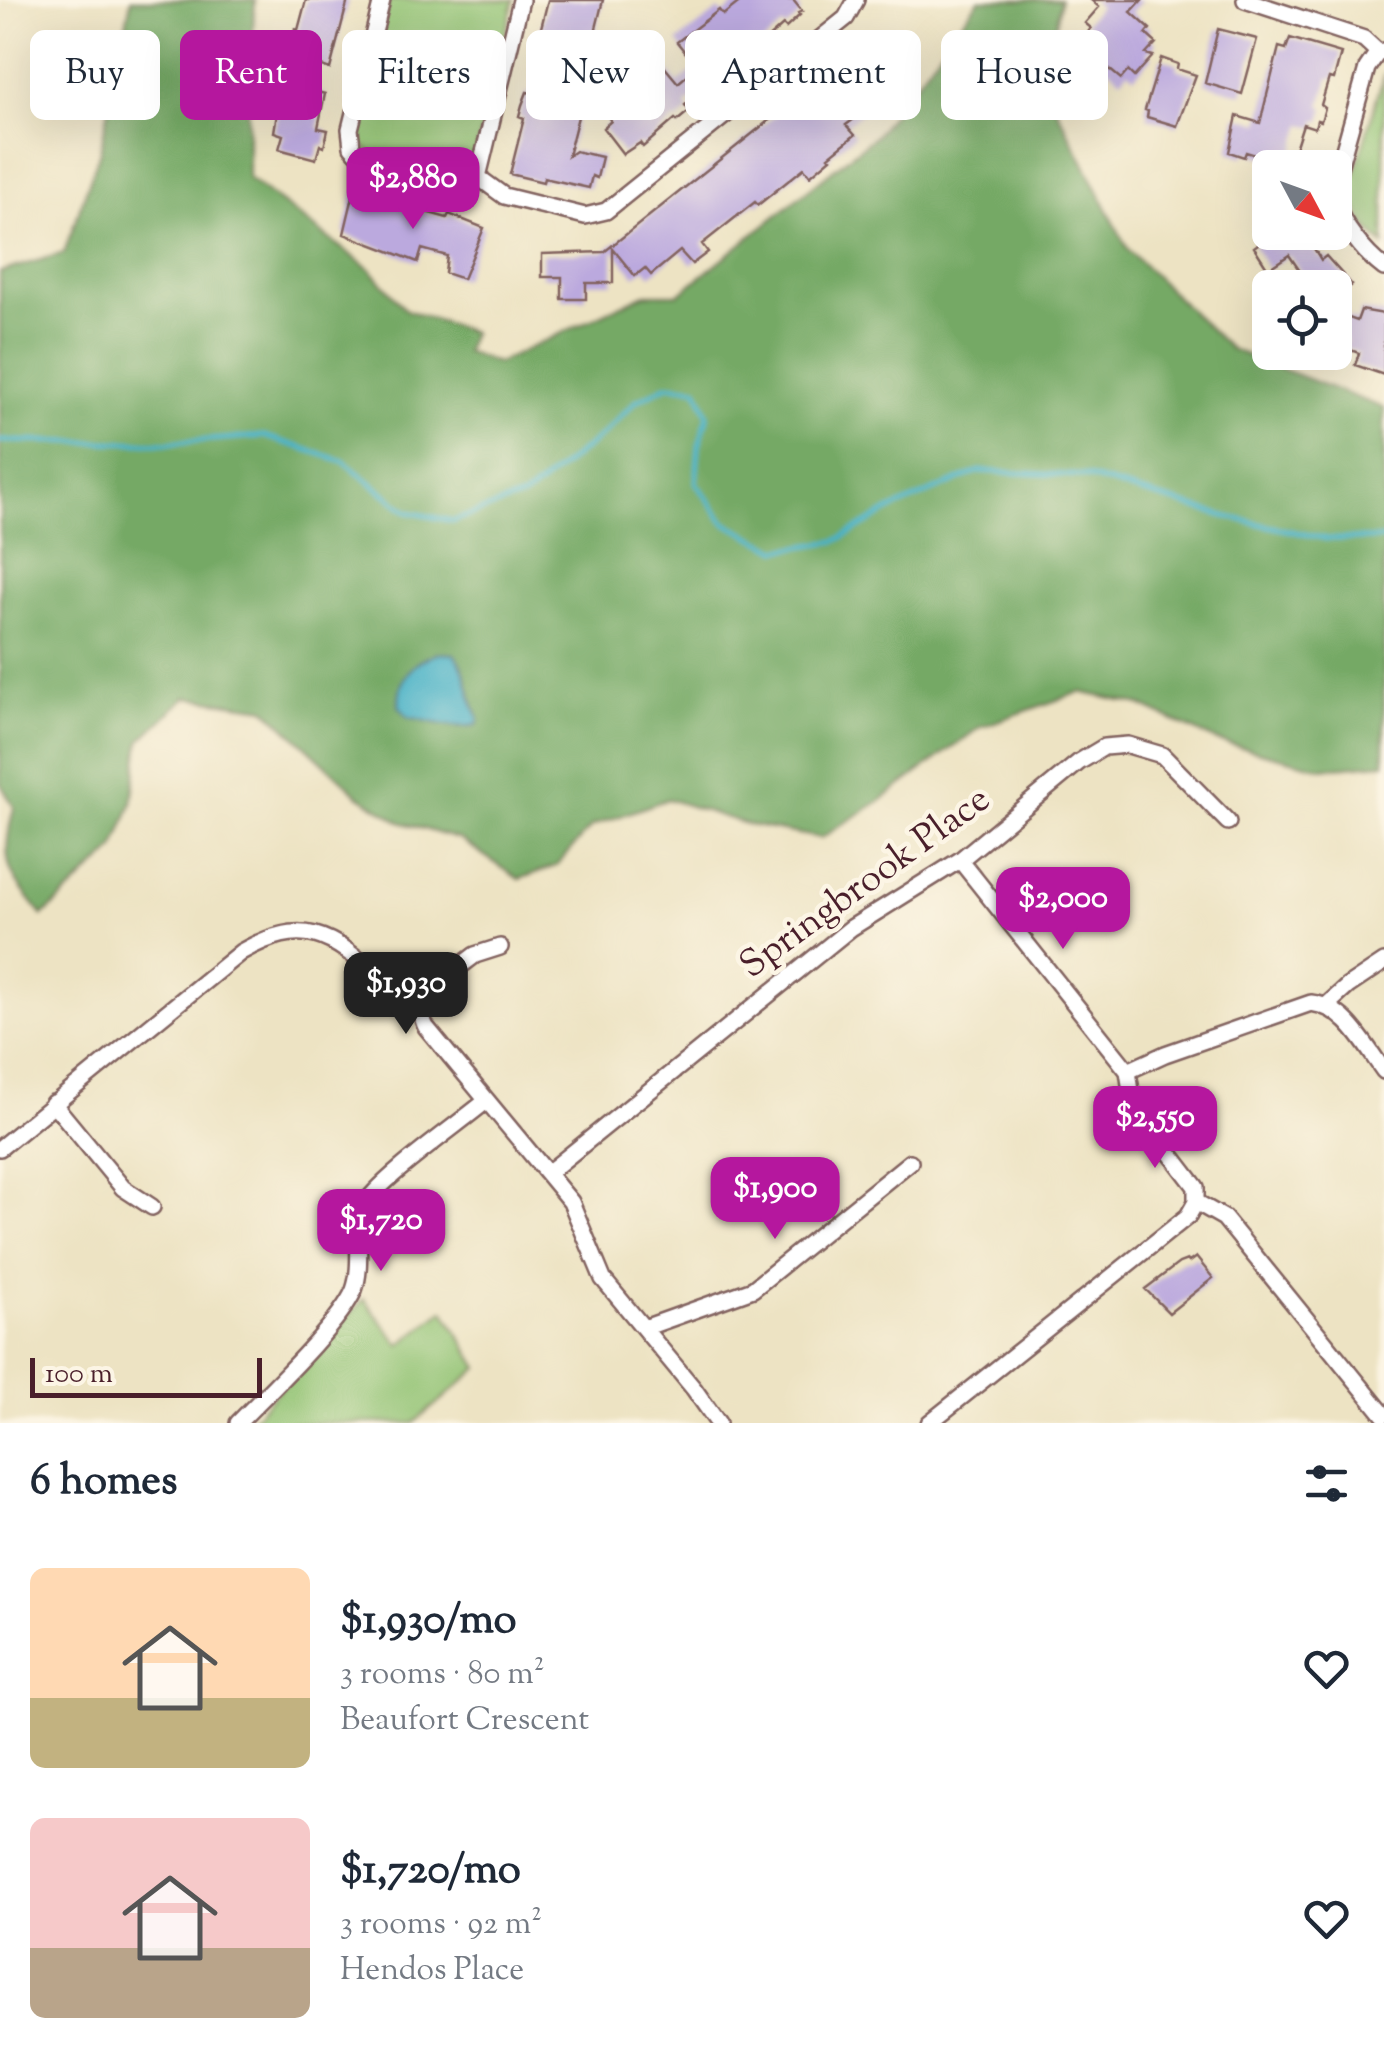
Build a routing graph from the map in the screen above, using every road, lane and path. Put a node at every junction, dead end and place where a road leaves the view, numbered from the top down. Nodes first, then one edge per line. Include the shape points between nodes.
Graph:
1 (382, 0) edge
2 (522, 0) edge
3 (856, 0) edge
4 (1245, 0) edge
5 (1381, 52) edge
6 (1344, 150) edge
7 (478, 178) junction
8 (1352, 232) edge
9 (1384, 268) edge
10 (1228, 822) dead end
11 (960, 860) junction
12 (500, 948) dead end
13 (1384, 962) edge
14 (414, 1001) junction
15 (1327, 1005) junction
16 (1384, 1071) edge
17 (1128, 1072) junction
18 (486, 1101) junction
19 (53, 1103) junction
20 (0, 1148) edge
21 (910, 1162) dead end
22 (548, 1172) junction
23 (1196, 1202) junction
24 (152, 1208) dead end
25 (644, 1328) junction
26 (1384, 1414) edge
27 (238, 1423) edge
28 (718, 1423) edge
29 (929, 1423) edge

1 - 7 street via 350,130 352,146 366,162 454,183
2 - 7 street
3 - 7 street via 846,18 606,211 585,216 504,196
4 - 5 street via 1364,39
5 - 6 street via 1367,68
8 - 9 street
10 - 11 street, Springbrook Place via 1162,756 1128,744 1104,747
11 - 17 street
11 - 22 street, Springbrook Place via 851,928
12 - 14 street via 476,955
13 - 15 street
14 - 18 street via 426,1028
14 - 19 street via 329,939 295,932 269,936 210,975
15 - 16 street
15 - 17 street via 1295,1007
17 - 23 street via 1133,1105 1196,1187
18 - 22 street
18 - 27 street via 364,1206 353,1292
19 - 20 street
19 - 24 street via 124,1188
21 - 25 street via 753,1289
22 - 25 street via 570,1202 603,1278
23 - 26 street via 1224,1218
23 - 29 street via 1188,1216
25 - 28 street

